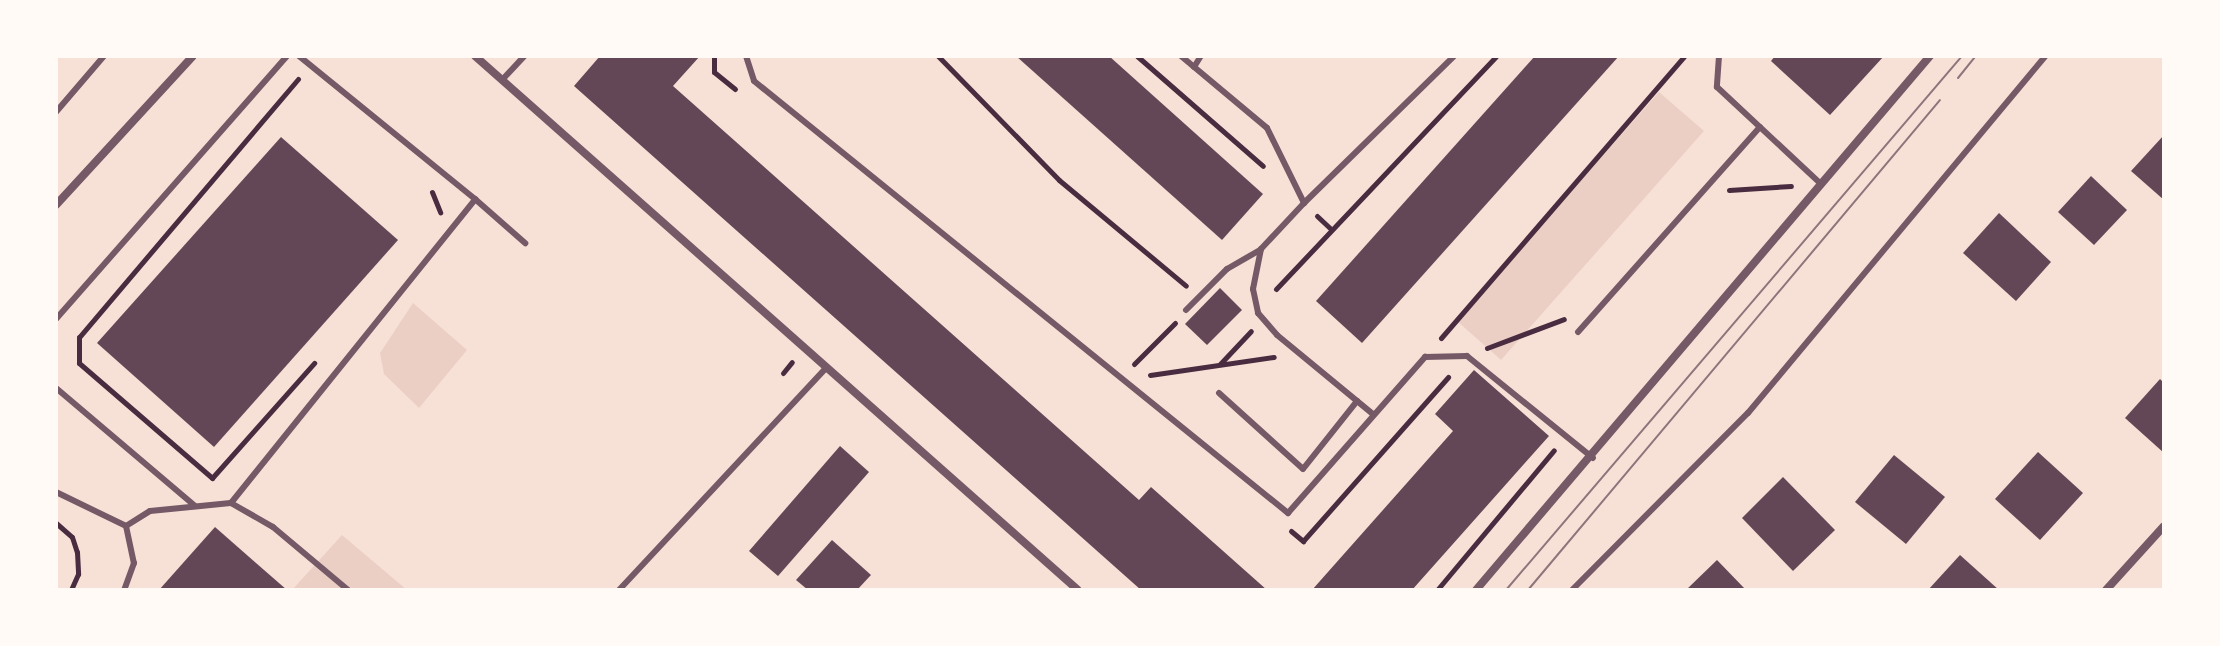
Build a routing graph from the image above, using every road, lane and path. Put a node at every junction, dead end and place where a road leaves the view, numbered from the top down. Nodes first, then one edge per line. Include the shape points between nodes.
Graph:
1 (104, 56) edge
2 (193, 56) edge
3 (287, 56) edge
4 (299, 56) edge
5 (475, 56) edge
6 (524, 56) edge
7 (746, 56) edge
8 (938, 56) edge
9 (1137, 56) edge
10 (1181, 56) edge
11 (1201, 56) edge
12 (1454, 56) edge
13 (1496, 56) edge
14 (1684, 56) edge
15 (1719, 56) edge
16 (1930, 56) edge
17 (2045, 56) edge
18 (1194, 67) junction
19 (502, 80) junction
20 (310, 88) dead end
21 (56, 112) edge
22 (1760, 127) junction
23 (1268, 171) dead end
24 (421, 181) dead end
25 (1821, 184) junction
26 (1702, 192) junction
27 (475, 199) junction
28 (1304, 203) junction
29 (56, 205) edge
30 (439, 220) dead end
31 (1331, 229) junction
32 (525, 243) dead end
33 (1261, 249) junction
34 (1199, 297) junction
35 (1602, 305) junction
36 (1186, 310) dead end
37 (56, 319) edge
38 (1263, 319) junction
39 (1578, 332) dead end
40 (1158, 340) dead end
41 (1299, 354) junction
42 (1467, 356) junction
43 (320, 357) dead end
44 (1425, 357) junction
45 (1219, 365) junction
46 (824, 370) junction
47 (1121, 379) junction
48 (56, 388) edge
49 (1219, 393) dead end
50 (1357, 401) junction
51 (1383, 403) junction
52 (1373, 414) junction
53 (1407, 423) dead end
54 (1566, 435) junction
55 (1593, 458) junction
56 (56, 492) edge
57 (231, 503) junction
58 (195, 506) junction
59 (56, 523) edge
60 (126, 526) junction
61 (2164, 526) edge
62 (71, 590) edge
63 (124, 590) edge
64 (348, 590) edge
65 (619, 590) edge
66 (1078, 590) edge
67 (1437, 590) edge
68 (1476, 590) edge
69 (1572, 590) edge
70 (2106, 590) edge

1 - 21 lane
2 - 29 street
3 - 37 lane
4 - 27 lane
5 - 19 street
6 - 19 lane
7 - 47 lane via 754,81
8 - 34 path via 1059,180
9 - 23 path
10 - 18 lane
11 - 18 lane
12 - 28 lane
13 - 31 path
14 - 44 path
15 - 22 lane via 1717,87
16 - 25 street
17 - 69 lane via 1748,413
18 - 28 lane via 1267,128
19 - 46 street
20 - 43 path via 298,79 79,337 79,363 212,478
22 - 25 lane
22 - 26 lane
24 - 30 path via 440,205
25 - 26 path
25 - 55 street
26 - 35 lane
27 - 32 lane
27 - 57 lane
28 - 31 path
28 - 33 lane
31 - 38 path via 1276,286 1273,307
33 - 34 lane via 1227,269
33 - 38 lane via 1253,289
34 - 36 lane
35 - 39 lane
35 - 42 path
38 - 41 lane
38 - 45 path
40 - 47 path
41 - 45 path
41 - 50 lane
42 - 44 lane
42 - 54 lane
44 - 51 lane
45 - 47 path
46 - 65 lane
46 - 66 street
47 - 52 lane via 1288,513
48 - 58 lane
49 - 50 lane via 1303,469
50 - 52 lane
51 - 52 lane
51 - 53 path
54 - 55 lane
54 - 67 path
55 - 68 street
56 - 60 lane
57 - 58 lane
57 - 64 lane via 273,527
58 - 60 lane via 150,511
59 - 62 path via 72,537 77,552 78,574
60 - 63 lane via 134,563
61 - 70 street

